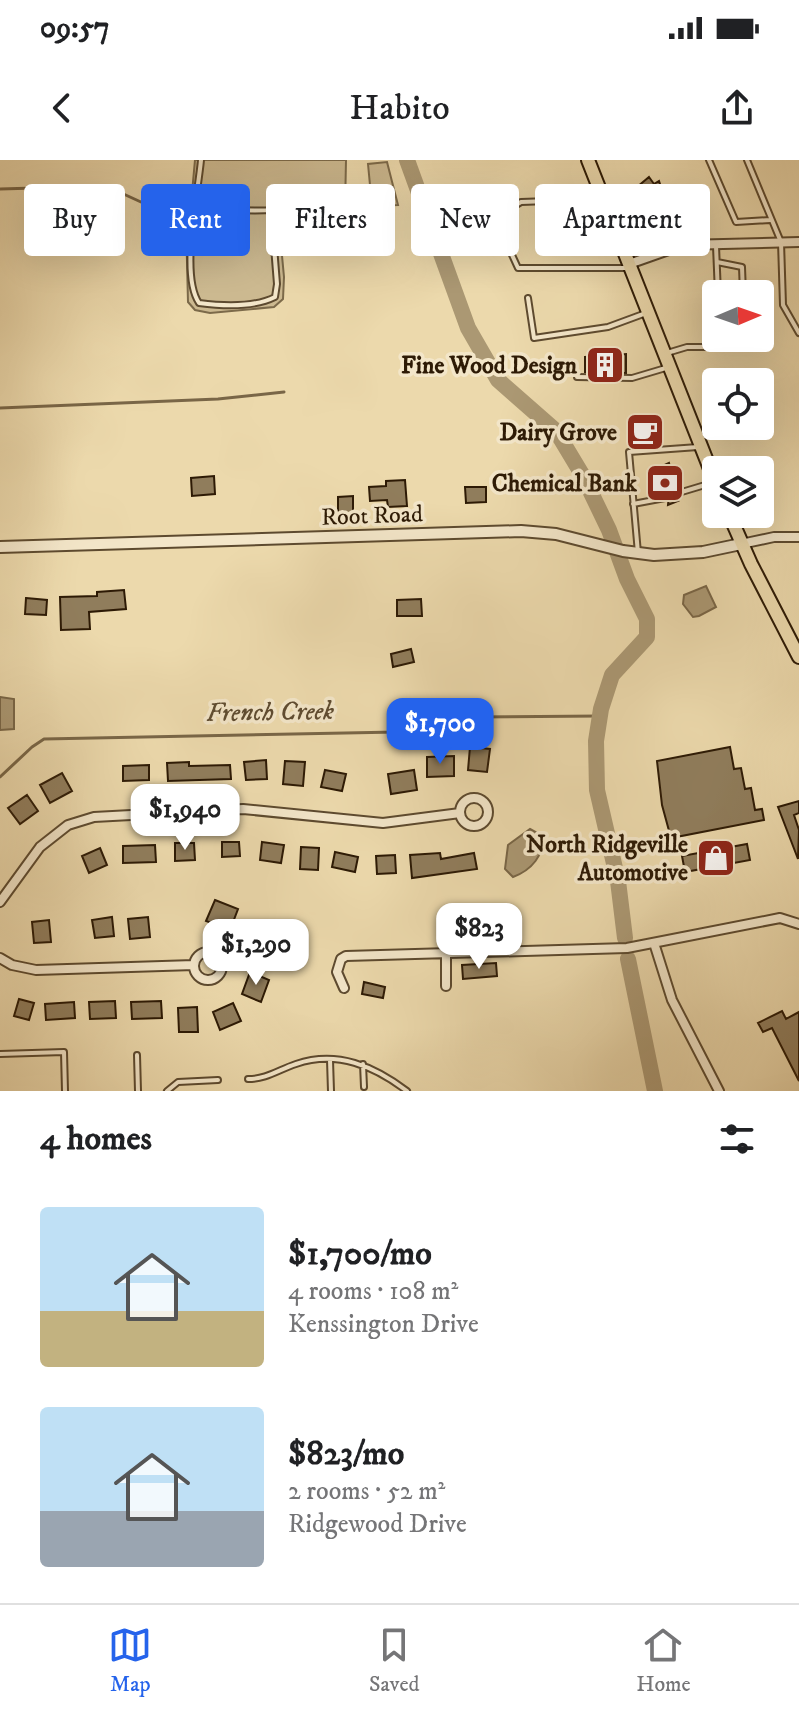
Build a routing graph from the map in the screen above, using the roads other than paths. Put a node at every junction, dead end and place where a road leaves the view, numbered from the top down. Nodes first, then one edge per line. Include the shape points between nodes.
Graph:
1 (201, 160) edge
2 (588, 160) edge
3 (709, 160) edge
4 (747, 160) edge
5 (198, 184) edge
6 (597, 184) edge
7 (535, 202) edge
8 (770, 220) junction
9 (781, 242) junction
10 (799, 242) edge
11 (716, 244) junction
12 (192, 256) edge
13 (275, 256) edge
14 (626, 256) edge
15 (717, 262) junction
16 (630, 266) junction
17 (718, 280) edge
18 (742, 280) edge
19 (528, 298) dead end
20 (648, 312) junction
21 (799, 333) edge
22 (702, 347) edge
23 (665, 354) junction
24 (671, 367) junction
25 (577, 377) dead end
26 (701, 447) junction
27 (705, 456) edge
28 (702, 487) edge
29 (675, 494) dead end
30 (665, 498) dead end
31 (633, 504) junction
32 (735, 528) edge
33 (799, 537) edge
34 (741, 544) junction
35 (0, 547) edge
36 (638, 553) junction
37 (799, 657) edge
38 (460, 813) dead end
39 (0, 902) edge
40 (799, 924) edge
41 (654, 943) junction
42 (446, 952) junction
43 (0, 958) edge
44 (194, 965) dead end
45 (446, 986) dead end
46 (344, 988) dead end
47 (0, 1054) edge
48 (137, 1055) dead end
49 (330, 1060) junction
50 (363, 1064) junction
51 (248, 1079) dead end
52 (218, 1080) dead end
53 (364, 1087) dead end
54 (65, 1091) edge
55 (138, 1091) edge
56 (167, 1091) edge
57 (331, 1091) edge
58 (407, 1091) edge
59 (719, 1091) edge

1 - 5 lane
2 - 6 main road
3 - 8 lane via 736,222
4 - 8 lane
7 - 16 lane via 521,202 495,218 518,268
8 - 9 lane
9 - 10 street
9 - 11 street
9 - 21 lane via 783,305
11 - 15 lane
11 - 16 street via 678,246
12 - 13 lane via 194,296 199,303 216,305 275,297
14 - 16 main road
15 - 17 lane
15 - 18 lane via 742,267
16 - 20 main road
19 - 20 lane via 534,338 608,327
20 - 23 main road
22 - 23 lane
23 - 24 main road
24 - 25 lane via 632,378
24 - 26 main road
26 - 27 main road
26 - 31 lane via 629,452
28 - 29 lane
30 - 31 lane
31 - 36 lane
32 - 34 main road
33 - 34 street
34 - 36 street, Root Road via 686,554
34 - 37 main road
35 - 36 street, Root Road via 521,531
38 - 39 street via 383,823 254,809 94,817 68,825 40,847
40 - 41 street via 780,918
41 - 42 street via 610,949
41 - 59 street via 672,1000
42 - 45 street
42 - 46 street via 346,956 337,972
43 - 44 street via 36,970
47 - 54 lane via 64,1052
48 - 55 lane
49 - 50 lane
49 - 51 lane via 303,1062 269,1077
49 - 57 lane
50 - 53 lane
50 - 58 lane
52 - 56 lane via 178,1082

